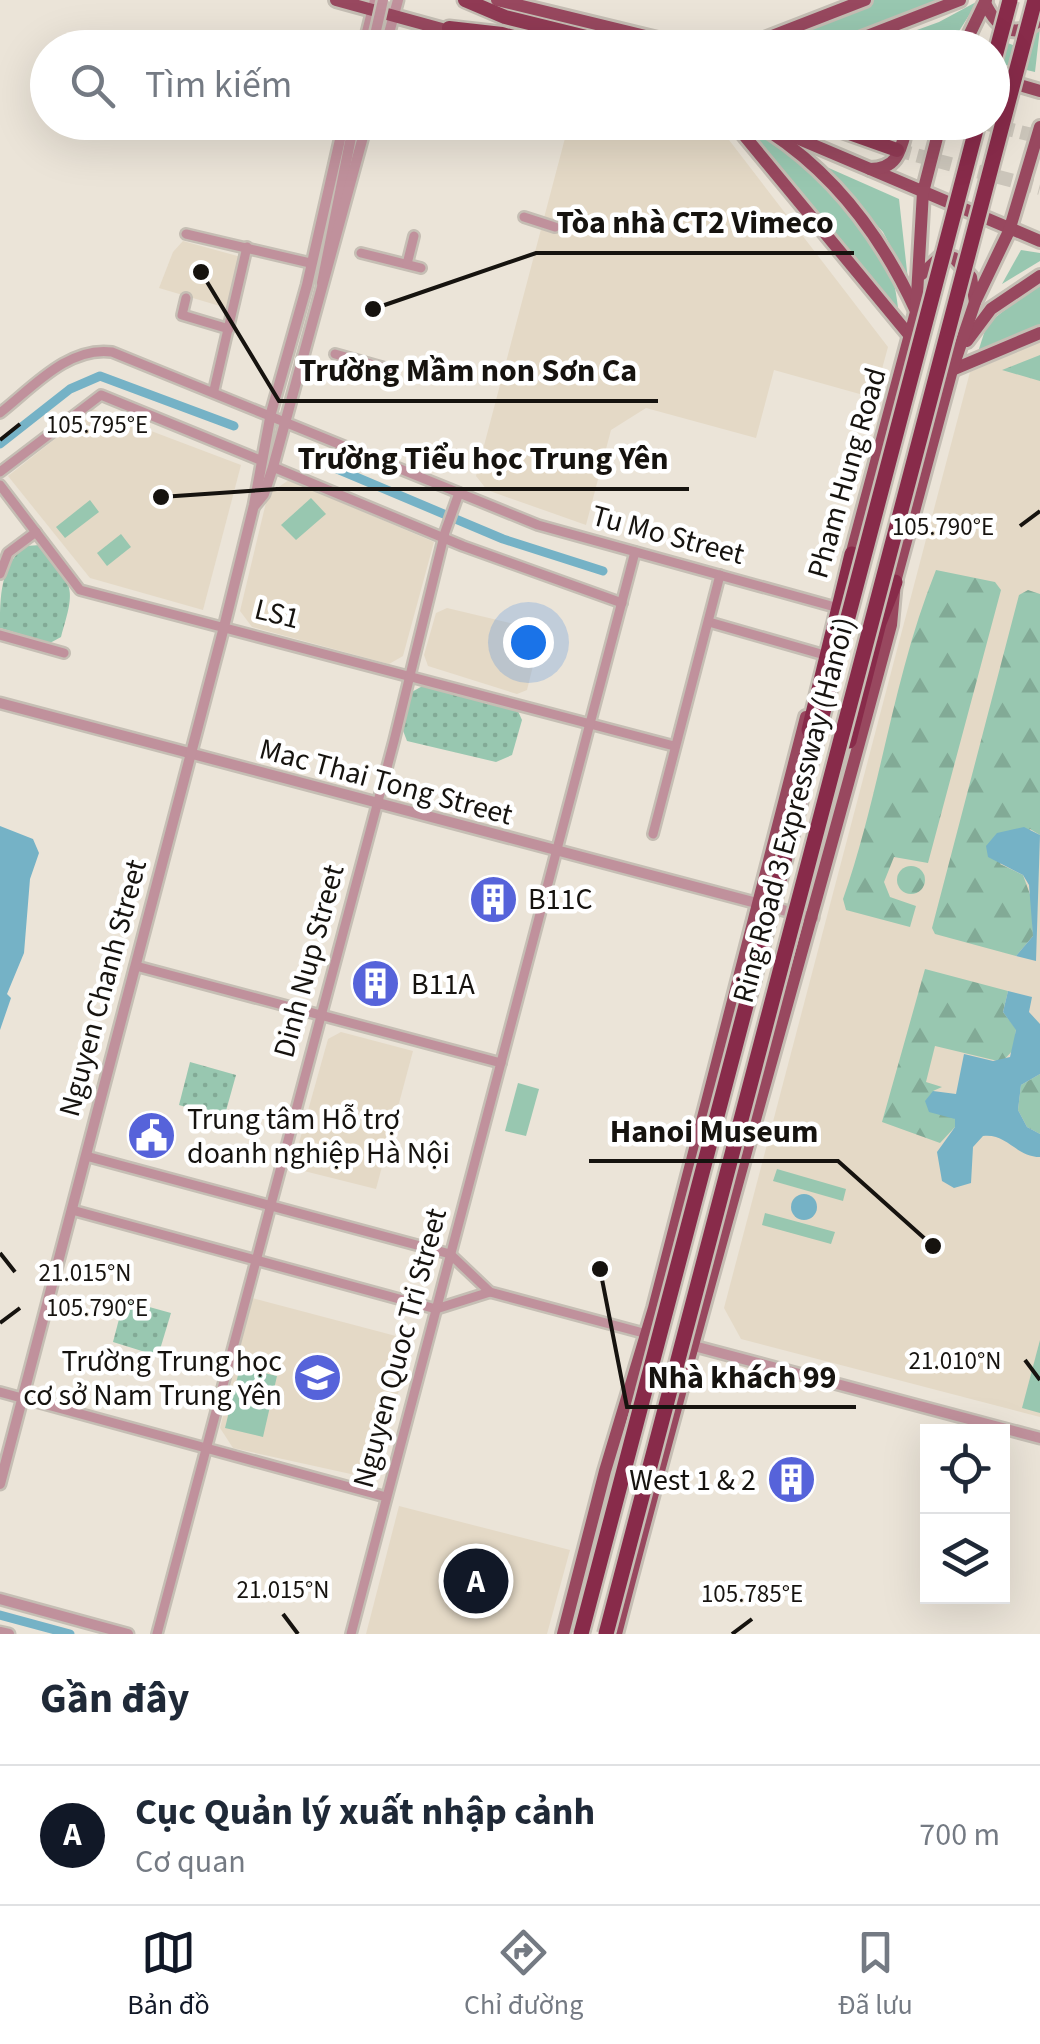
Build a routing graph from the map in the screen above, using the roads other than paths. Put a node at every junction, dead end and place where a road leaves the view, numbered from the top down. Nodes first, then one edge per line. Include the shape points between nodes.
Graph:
1 (336, 0) edge
2 (383, 0) edge
3 (398, 0) edge
4 (465, 0) edge
5 (497, 0) edge
6 (865, 0) edge
7 (960, 0) edge
8 (1010, 0) edge
9 (1035, 0) edge
10 (985, 2) edge
11 (373, 5) edge
12 (394, 16) junction
13 (1040, 20) edge
14 (449, 28) junction
15 (367, 30) edge
16 (376, 30) edge
17 (390, 30) edge
18 (455, 30) edge
19 (467, 30) edge
20 (561, 30) edge
21 (621, 30) edge
22 (788, 30) edge
23 (882, 30) edge
24 (972, 30) edge
25 (1002, 30) edge
26 (1007, 30) edge
27 (1010, 31) edge
28 (1010, 82) edge
29 (1040, 91) edge
30 (1010, 95) edge
31 (1040, 127) edge
32 (340, 140) edge
33 (350, 140) edge
34 (362, 140) edge
35 (748, 140) edge
36 (781, 140) edge
37 (810, 140) edge
38 (869, 140) edge
39 (903, 140) edge
40 (936, 140) edge
41 (973, 140) edge
42 (998, 140) edge
43 (897, 150) tunnel mouth
44 (867, 169) junction
45 (923, 192) junction
46 (524, 218) dead end
47 (555, 227) dead end
48 (1009, 231) junction
49 (186, 234) dead end
50 (414, 236) dead end
51 (1040, 241) edge
52 (247, 247) junction
53 (360, 253) dead end
54 (310, 263) junction
55 (407, 264) junction
56 (322, 266) junction
57 (421, 268) dead end
58 (922, 274) junction
59 (1040, 276) edge
60 (307, 285) junction
61 (321, 290) junction
62 (186, 298) dead end
63 (975, 302) junction
64 (916, 312) junction
65 (229, 329) junction
66 (1040, 333) edge
67 (910, 336) junction
68 (959, 350) junction
69 (335, 354) dead end
70 (392, 370) dead end
71 (952, 370) junction
72 (214, 390) junction
73 (0, 413) edge
74 (271, 414) junction
75 (286, 420) junction
76 (260, 460) junction
77 (273, 466) junction
78 (0, 472) edge
79 (0, 485) edge
80 (457, 499) junction
81 (254, 505) junction
82 (36, 532) junction
83 (444, 535) junction
84 (636, 552) junction
85 (852, 554) junction
86 (0, 574) edge
87 (720, 576) junction
88 (896, 582) junction
89 (622, 604) junction
90 (835, 607) junction
91 (709, 622) junction
92 (224, 627) junction
93 (0, 635) edge
94 (64, 653) dead end
95 (821, 654) junction
96 (409, 673) junction
97 (0, 703) edge
98 (589, 723) junction
99 (674, 746) junction
100 (190, 755) junction
101 (377, 804) junction
102 (653, 834) dead end
103 (557, 852) junction
104 (760, 905) junction
105 (813, 918) junction
106 (136, 966) junction
107 (320, 1016) junction
108 (757, 1060) junction
109 (501, 1063) junction
110 (726, 1086) junction
111 (86, 1156) junction
112 (270, 1204) junction
113 (72, 1210) junction
114 (450, 1254) junction
115 (255, 1258) junction
116 (490, 1292) junction
117 (436, 1308) junction
118 (646, 1334) junction
119 (694, 1346) junction
120 (0, 1392) edge
121 (21, 1399) junction
122 (1040, 1438) edge
123 (206, 1449) junction
124 (0, 1484) edge
125 (386, 1497) junction
126 (0, 1599) edge
127 (0, 1632) edge
128 (9, 1634) edge
129 (128, 1634) edge
130 (157, 1634) edge
131 (351, 1634) edge
132 (563, 1634) edge
133 (581, 1634) edge
134 (606, 1634) edge
135 (616, 1634) edge

1 - 11 main road
2 - 16 street, bridge
3 - 12 street
4 - 20 highway
5 - 21 main road
6 - 22 main road
7 - 23 main road
8 - 25 highway, bridge
9 - 30 highway, Ring Road 3 Expressway (Hanoi), bridge
10 - 24 main road
10 - 26 main road
11 - 12 main road
11 - 15 street
12 - 14 main road
12 - 17 street
13 - 27 main road via 1022,32
14 - 18 main road
14 - 19 highway
28 - 29 main road
31 - 48 main road
32 - 54 street, Nguyen Chanh Street
33 - 56 street
34 - 61 street, Nguyen Chanh Street
35 - 67 main road
36 - 64 main road via 820,170 866,222
37 - 44 main road
38 - 43 highway
39 - 44 main road via 888,167
40 - 45 main road, Pham Hung Road
41 - 110 highway, Ring Road 3 Expressway (Hanoi), bridge
42 - 108 highway, Ring Road 3 Expressway (Hanoi), bridge
44 - 45 main road
45 - 48 main road
45 - 58 main road, Pham Hung Road
46 - 47 street
48 - 51 main road
48 - 63 main road
49 - 52 street
50 - 55 street
52 - 54 street
52 - 65 street
53 - 55 street
54 - 60 street, Nguyen Chanh Street
55 - 57 street
56 - 60 street
56 - 61 street
58 - 63 main road via 939,258 954,258 971,277
58 - 64 main road, Pham Hung Road
59 - 68 main road via 991,309
60 - 74 street, Nguyen Chanh Street
61 - 75 street, Nguyen Chanh Street
62 - 65 street via 182,315
63 - 68 main road
64 - 67 main road, Pham Hung Road
65 - 72 street
66 - 71 main road
67 - 85 main road, Pham Hung Road
68 - 71 main road
69 - 70 street
71 - 88 main road
72 - 73 street, Tu Mo Street via 94,351 72,358
72 - 74 street, Tu Mo Street
74 - 75 street, Tu Mo Street
74 - 76 street, Nguyen Chanh Street
75 - 77 street, Nguyen Chanh Street
75 - 80 street, Tu Mo Street
76 - 78 street via 102,395
76 - 81 street, Nguyen Chanh Street
77 - 81 street, Nguyen Chanh Street
77 - 83 street
79 - 82 street, LS1
80 - 83 street, Dinh Nup Street
80 - 84 street, Tu Mo Street
81 - 92 street, Nguyen Chanh Street
82 - 86 street via 8,554
82 - 92 street, LS1 via 80,590
83 - 89 street
83 - 96 street, Dinh Nup Street
84 - 87 street, Tu Mo Street
84 - 89 street, Nguyen Quoc Tri Street
85 - 90 main road, Pham Hung Road
85 - 110 highway, bridge via 728,1046
87 - 90 street, Tu Mo Street
87 - 91 street
88 - 105 main road
88 - 108 highway, bridge
89 - 98 street, Nguyen Quoc Tri Street
90 - 95 main road, Pham Hung Road
91 - 95 street
91 - 99 street
92 - 96 street, LS1
92 - 100 street, Nguyen Chanh Street
93 - 94 street
95 - 104 main road, Pham Hung Road
96 - 98 street, LS1
96 - 101 street, Dinh Nup Street
97 - 100 street, Mac Thai Tong Street
98 - 99 street, LS1
98 - 103 street, Nguyen Quoc Tri Street
99 - 102 street
100 - 101 street, Mac Thai Tong Street
100 - 106 street, Nguyen Chanh Street
101 - 103 street, Mac Thai Tong Street
101 - 107 street, Dinh Nup Street
103 - 104 street, Mac Thai Tong Street
103 - 109 street, Nguyen Quoc Tri Street
104 - 105 street, Mac Thai Tong Street
104 - 118 main road, Pham Hung Road
105 - 119 main road via 753,1115
106 - 107 street
106 - 111 street, Nguyen Chanh Street
107 - 109 street
107 - 112 street, Dinh Nup Street
108 - 134 highway, Ring Road 3 Expressway (Hanoi), bridge
109 - 114 street, Nguyen Quoc Tri Street
110 - 133 highway, Ring Road 3 Expressway (Hanoi), bridge
111 - 112 street
111 - 113 street, Nguyen Chanh Street
112 - 114 street
112 - 115 street, Dinh Nup Street
113 - 115 street
113 - 121 street, Nguyen Chanh Street
114 - 116 street
114 - 117 street, Nguyen Quoc Tri Street
115 - 117 street
115 - 123 street, Dinh Nup Street
116 - 117 street
116 - 118 street
117 - 125 street, Nguyen Quoc Tri Street
118 - 119 main road
118 - 132 main road, Pham Hung Road
119 - 122 street
119 - 135 main road
120 - 121 street
121 - 123 street
121 - 124 street, Nguyen Chanh Street
123 - 125 street
123 - 130 street, Dinh Nup Street
125 - 131 street, Nguyen Quoc Tri Street
126 - 129 street
127 - 128 street

